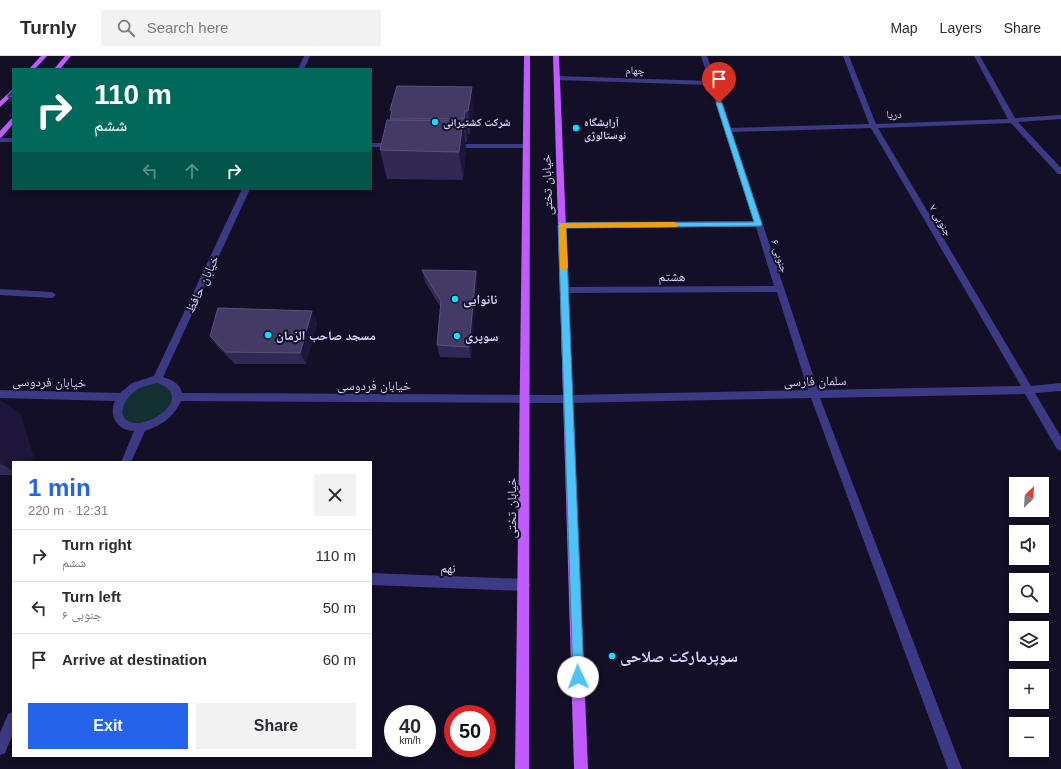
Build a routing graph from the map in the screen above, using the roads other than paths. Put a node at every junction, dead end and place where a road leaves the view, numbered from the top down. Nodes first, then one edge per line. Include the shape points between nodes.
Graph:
1 (44, 56) edge
2 (68, 56) edge
3 (307, 56) edge
4 (527, 56) edge
5 (556, 56) edge
6 (704, 56) edge
7 (846, 56) edge
8 (977, 56) edge
9 (33, 68) edge
10 (58, 68) edge
11 (301, 68) edge
12 (557, 78) junction
13 (713, 83) junction
14 (12, 92) edge
15 (0, 105) edge
16 (1061, 117) edge
17 (12, 121) edge
18 (1013, 121) junction
19 (873, 126) junction
20 (728, 130) junction
21 (0, 136) edge
22 (0, 140) edge
23 (12, 140) edge
24 (372, 145) edge
25 (402, 145) edge
26 (449, 146) edge
27 (527, 146) junction
28 (1061, 172) edge
29 (246, 190) edge
30 (759, 224) junction
31 (562, 225) junction
32 (780, 289) junction
33 (565, 290) junction
34 (0, 292) edge
35 (52, 295) dead end
36 (157, 379) junction
37 (1061, 387) edge
38 (1027, 390) junction
39 (0, 394) edge
40 (814, 394) junction
41 (122, 397) junction
42 (178, 397) junction
43 (525, 398) junction
44 (569, 400) junction
45 (141, 428) junction
46 (1061, 446) edge
47 (126, 461) edge
48 (372, 579) edge
49 (524, 585) junction
50 (7, 725) edge
51 (0, 748) edge
52 (522, 769) edge
53 (581, 769) edge
54 (954, 769) edge

1 - 9 main road
2 - 10 main road
3 - 11 street
4 - 27 main road, خیابان تختی
5 - 12 main road, خیابان تختی
6 - 13 street, ۶ جنوبی
7 - 19 street, ۷ جنوبی
8 - 18 street
12 - 13 street, چهام
12 - 31 main road, خیابان تختی
13 - 20 street, ۶ جنوبی
14 - 15 main road
16 - 18 street, دریا
17 - 21 main road
18 - 19 street, دریا
18 - 28 street
19 - 20 street, دریا
19 - 38 street, ۷ جنوبی
20 - 30 street, ۶ جنوبی
22 - 23 street
24 - 25 street
26 - 27 street
27 - 43 main road, خیابان تختی
29 - 36 street, خیابان حافظ
30 - 31 street
30 - 32 street, ۶ جنوبی
31 - 33 main road, خیابان تختی
32 - 33 street, هشتم
32 - 40 street, ۶ جنوبی
33 - 44 main road, خیابان تختی
34 - 35 street
36 - 41 street via 138,384
36 - 42 street via 173,384
37 - 38 street, سلمان فارسی
38 - 40 street, سلمان فارسی
38 - 46 street, ۷ جنوبی
39 - 41 street, خیابان فردوسی
40 - 44 street, سلمان فارسی
40 - 54 street, ۶ جنوبی
41 - 45 street via 116,413 119,420 132,428
42 - 43 street, خیابان فردوسی
42 - 45 street via 176,406 162,420
43 - 44 street, خیابان فردوسی
43 - 49 main road, خیابان تختی
44 - 53 main road, خیابان تختی
45 - 47 street
48 - 49 street, نهم
49 - 52 main road, خیابان تختی
50 - 51 street

